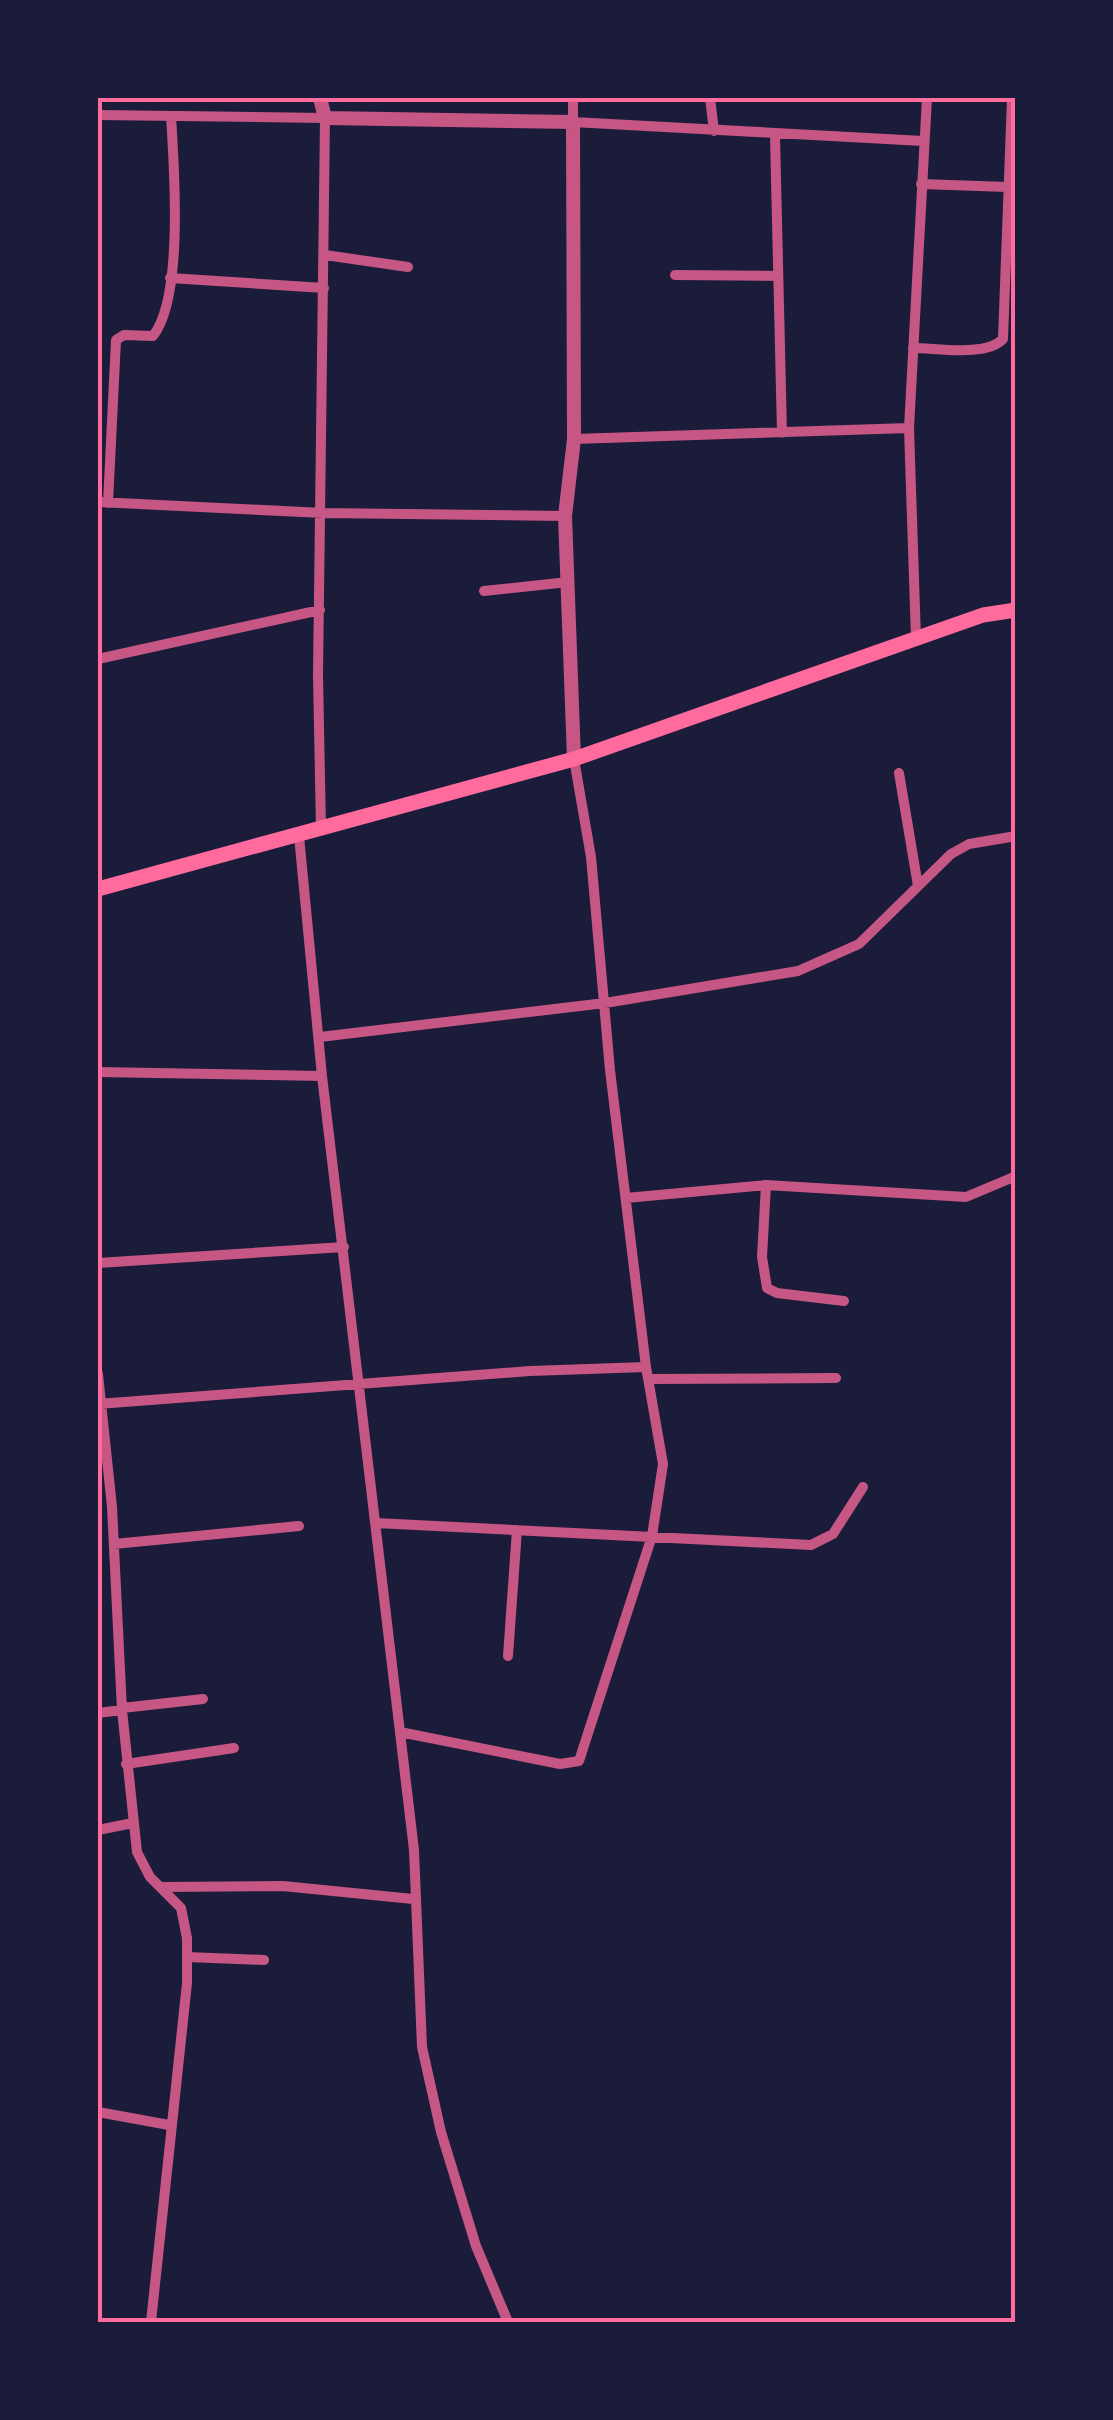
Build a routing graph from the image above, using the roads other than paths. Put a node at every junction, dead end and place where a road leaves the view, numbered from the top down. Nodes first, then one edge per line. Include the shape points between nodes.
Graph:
1 (320, 98) edge
2 (572, 98) edge
3 (710, 98) edge
4 (927, 98) edge
5 (1012, 98) edge
6 (98, 115) edge
7 (171, 116) junction
8 (325, 118) junction
9 (573, 122) junction
10 (714, 131) junction
11 (775, 136) junction
12 (923, 142) junction
13 (921, 184) junction
14 (1007, 187) junction
15 (324, 255) junction
16 (408, 267) dead end
17 (675, 275) dead end
18 (778, 276) junction
19 (170, 278) junction
20 (324, 288) junction
21 (913, 348) junction
22 (909, 428) junction
23 (782, 433) junction
24 (574, 438) junction
25 (103, 502) edge
26 (323, 513) junction
27 (565, 516) junction
28 (568, 582) junction
29 (484, 590) dead end
30 (320, 610) junction
31 (1016, 610) edge
32 (916, 639) junction
33 (98, 659) edge
34 (574, 759) junction
35 (899, 774) dead end
36 (320, 830) junction
37 (299, 836) junction
38 (1016, 836) edge
39 (918, 886) junction
40 (98, 889) edge
41 (604, 1003) junction
42 (320, 1037) junction
43 (98, 1072) edge
44 (322, 1076) junction
45 (1016, 1176) edge
46 (766, 1185) junction
47 (626, 1198) junction
48 (344, 1246) junction
49 (98, 1263) edge
50 (844, 1301) dead end
51 (647, 1373) junction
52 (98, 1374) edge
53 (836, 1378) dead end
54 (358, 1386) junction
55 (99, 1404) edge
56 (863, 1487) dead end
57 (112, 1507) junction
58 (98, 1509) edge
59 (376, 1522) junction
60 (300, 1526) dead end
61 (517, 1530) junction
62 (652, 1536) junction
63 (114, 1544) junction
64 (508, 1656) dead end
65 (204, 1699) dead end
66 (122, 1709) junction
67 (98, 1713) edge
68 (400, 1732) junction
69 (234, 1748) dead end
70 (126, 1764) junction
71 (133, 1824) junction
72 (98, 1830) edge
73 (163, 1887) junction
74 (413, 1898) junction
75 (187, 1957) junction
76 (264, 1960) dead end
77 (98, 2112) edge
78 (169, 2125) junction
79 (151, 2322) edge
80 (508, 2322) edge

1 - 8 street
2 - 9 street
3 - 10 street
4 - 12 street
5 - 14 street
6 - 7 street
7 - 8 street
7 - 19 street via 176,200
8 - 9 street
8 - 15 street
9 - 10 street
9 - 24 street
10 - 11 street
11 - 12 street
11 - 18 street
12 - 13 street
13 - 14 street
13 - 21 street
14 - 21 street via 1003,339 985,348
15 - 16 street
15 - 20 street
17 - 18 street
18 - 23 street
19 - 20 street
19 - 25 street via 156,332 116,340
20 - 26 street
21 - 22 street
22 - 23 street
22 - 32 street
23 - 24 street
24 - 27 street
25 - 26 street
26 - 27 street
26 - 30 street
27 - 28 street
28 - 29 street
28 - 34 street
30 - 33 street
30 - 36 street
31 - 32 main road
32 - 34 main road
34 - 36 main road
34 - 41 street
35 - 39 street
36 - 37 main road
37 - 40 main road
37 - 42 street
38 - 39 street via 969,844
39 - 41 street via 859,944 829,960
41 - 42 street
41 - 47 street
42 - 44 street
43 - 44 street
44 - 48 street
45 - 46 street via 966,1197 942,1198
46 - 47 street
46 - 50 street via 762,1257 768,1288
47 - 51 street
48 - 49 street
48 - 54 street
51 - 53 street
51 - 54 street
51 - 62 street via 663,1464
52 - 55 street
54 - 55 street
54 - 59 street
55 - 57 street
56 - 62 street via 833,1534 811,1545
57 - 58 street
57 - 63 street
59 - 61 street
59 - 68 street
60 - 63 street
61 - 62 street
61 - 64 street
62 - 68 street via 578,1761 560,1764
63 - 66 street
65 - 66 street
66 - 67 street
66 - 70 street
68 - 74 street
69 - 70 street
70 - 71 street
71 - 72 street
71 - 73 street via 137,1852
73 - 74 street via 282,1886
73 - 75 street via 180,1908
74 - 80 street via 422,2046 441,2132 485,2272
75 - 76 street
75 - 78 street
77 - 78 street
78 - 79 street

